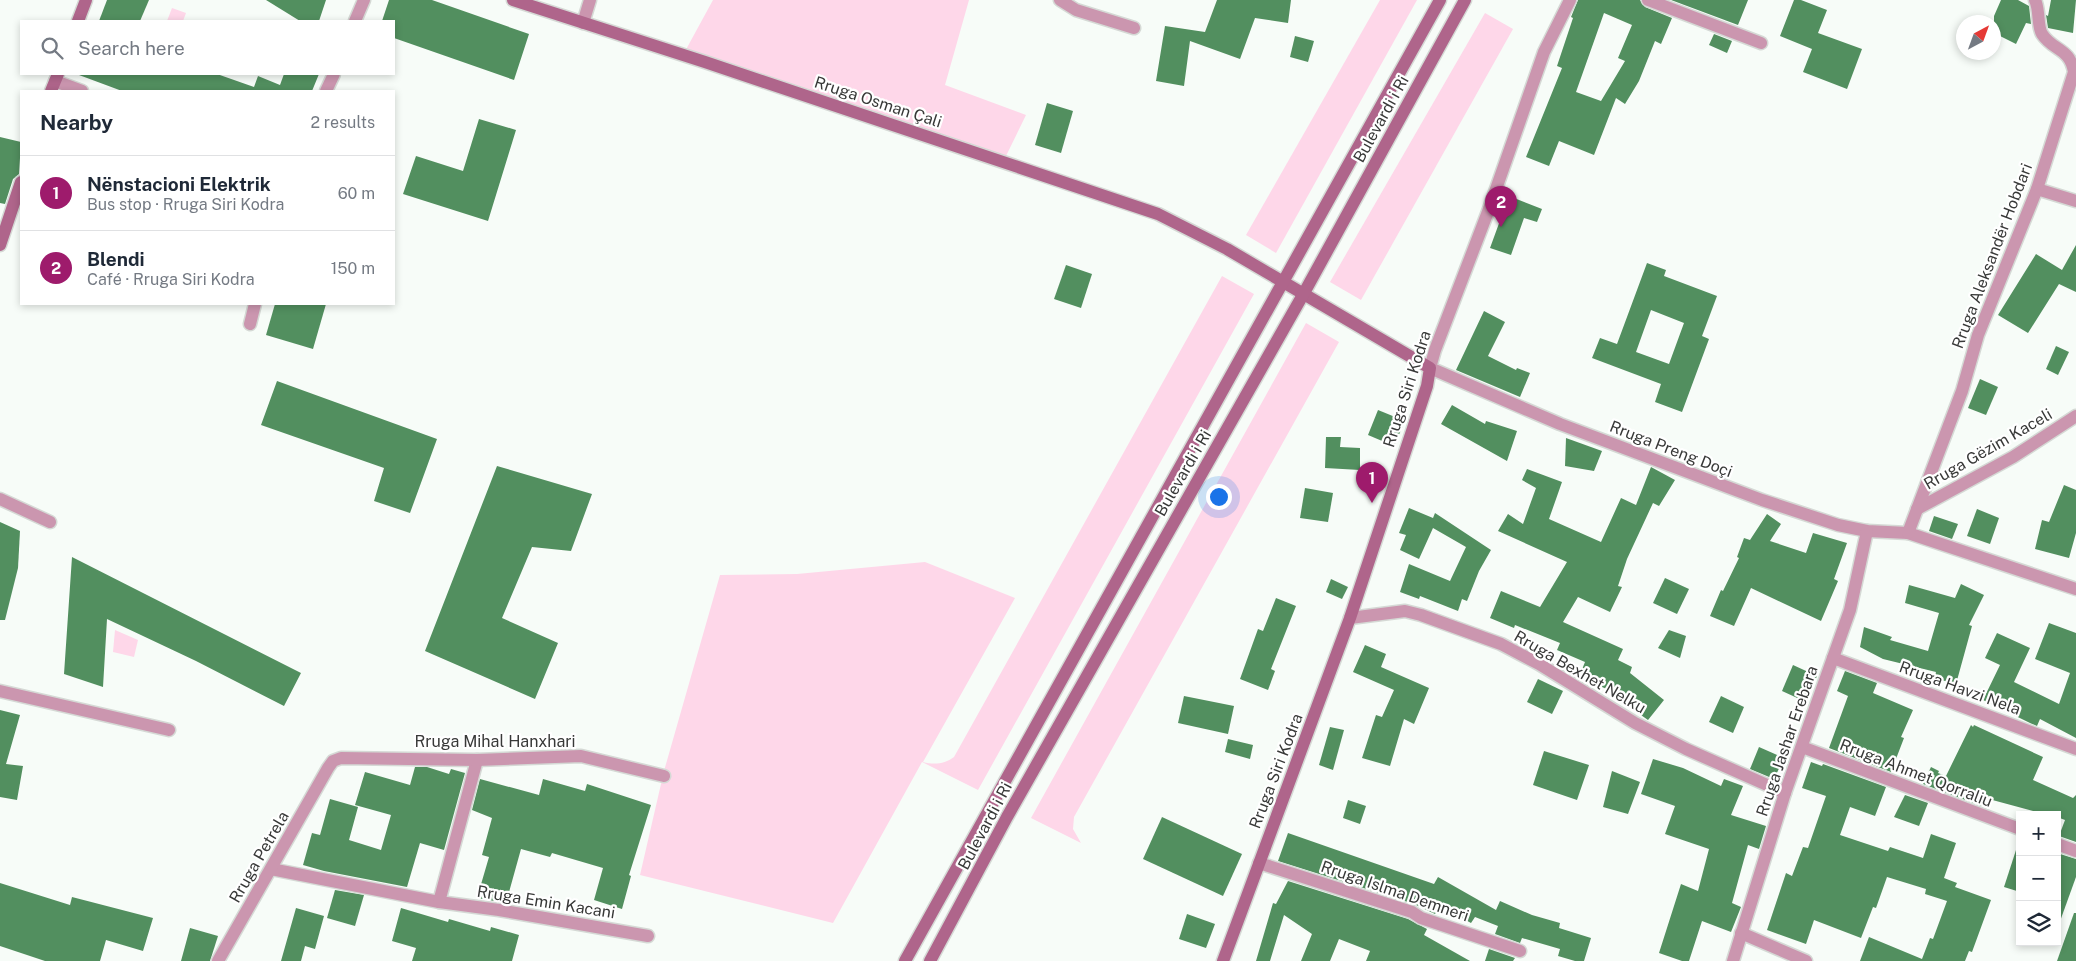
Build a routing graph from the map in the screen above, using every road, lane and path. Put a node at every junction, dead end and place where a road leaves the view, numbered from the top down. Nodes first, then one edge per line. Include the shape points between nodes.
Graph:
1 (86, 0) edge
2 (364, 0) edge
3 (513, 0) edge
4 (590, 0) edge
5 (1060, 0) edge
6 (1440, 0) edge
7 (1465, 0) edge
8 (1570, 0) edge
9 (1648, 0) edge
10 (2035, 0) edge
11 (78, 20) edge
12 (355, 20) edge
13 (584, 23) junction
14 (1134, 28) dead end
15 (1762, 44) dead end
16 (334, 75) edge
17 (54, 82) edge
18 (79, 90) edge
19 (326, 90) edge
20 (20, 184) edge
21 (2037, 189) junction
22 (2076, 202) edge
23 (4, 220) edge
24 (0, 245) edge
25 (1284, 282) junction
26 (1304, 293) junction
27 (255, 305) edge
28 (250, 324) dead end
29 (1430, 368) junction
30 (2076, 416) edge
31 (0, 499) edge
32 (1916, 509) junction
33 (50, 522) dead end
34 (1867, 531) junction
35 (1908, 533) junction
36 (2076, 589) edge
37 (1350, 618) junction
38 (1833, 658) junction
39 (0, 691) edge
40 (169, 730) dead end
41 (1802, 746) junction
42 (2076, 748) edge
43 (477, 760) junction
44 (328, 768) joint
45 (664, 776) dead end
46 (1785, 793) junction
47 (2016, 828) edge
48 (2061, 845) edge
49 (2076, 851) edge
50 (1259, 863) junction
51 (271, 869) junction
52 (439, 902) junction
53 (1741, 933) junction
54 (648, 936) dead end
55 (1520, 951) dead end
56 (218, 961) edge
57 (905, 961) edge
58 (930, 961) edge
59 (1223, 961) edge
60 (1733, 961) edge
61 (1806, 961) edge

1 - 11 main road
2 - 12 street
3 - 13 main road, Rruga Osman Çali
4 - 13 street
5 - 14 street via 1076,10
6 - 25 main road, Bulevardi i Ri
7 - 26 main road, Bulevardi i Ri
8 - 29 street, Rruga Siri Kodra via 1544,52
9 - 15 street
10 - 21 street, Rruga Aleksandër Hobdari via 2040,32 2064,51 2072,61 2074,72
13 - 25 main road, Rruga Osman Çali via 1130,203 1183,225
16 - 19 street
17 - 18 street
20 - 23 main road
21 - 22 street
21 - 32 street, Rruga Aleksandër Hobdari via 1978,335 1962,391
23 - 24 main road
25 - 26 main road, Rruga Osman Çali
25 - 57 main road, Bulevardi i Ri
26 - 29 main road, Rruga Osman Çali
26 - 58 main road, Bulevardi i Ri via 1007,817
27 - 28 street
29 - 34 street, Rruga Preng Doçi via 1499,400 1683,472 1812,517
29 - 37 main road, Rruga Siri Kodra via 1427,386
30 - 32 street, Rruga Gëzim Kaceli via 2013,457
31 - 33 street
32 - 35 street, Rruga Aleksandër Hobdari
34 - 35 street, Rruga Preng Doçi
34 - 38 street, Rruga Jashar Erebara via 1850,610
35 - 36 street, Rruga Preng Doçi
37 - 46 street, Rruga Bexhet Nelku via 1406,611 1501,644 1554,672 1635,723
37 - 50 main road, Rruga Siri Kodra
38 - 41 street, Rruga Jashar Erebara
38 - 42 street, Rruga Havzi Nela
39 - 40 street
41 - 46 street, Rruga Jashar Erebara
41 - 47 street, Rruga Ahmet Qorraliu
43 - 44 street, Rruga Mihal Hanxhari via 351,757 334,761
43 - 45 street, Rruga Mihal Hanxhari via 582,756
43 - 52 street
44 - 51 street, Rruga Petrela
46 - 53 street, Rruga Jashar Erebara
48 - 49 street
50 - 55 street, Rruga Islma Demneri
50 - 59 main road, Rruga Siri Kodra
51 - 52 street, Rruga Emin Kacani
51 - 56 street, Rruga Petrela
52 - 54 street, Rruga Emin Kacani
53 - 60 street, Rruga Jashar Erebara
53 - 61 street

